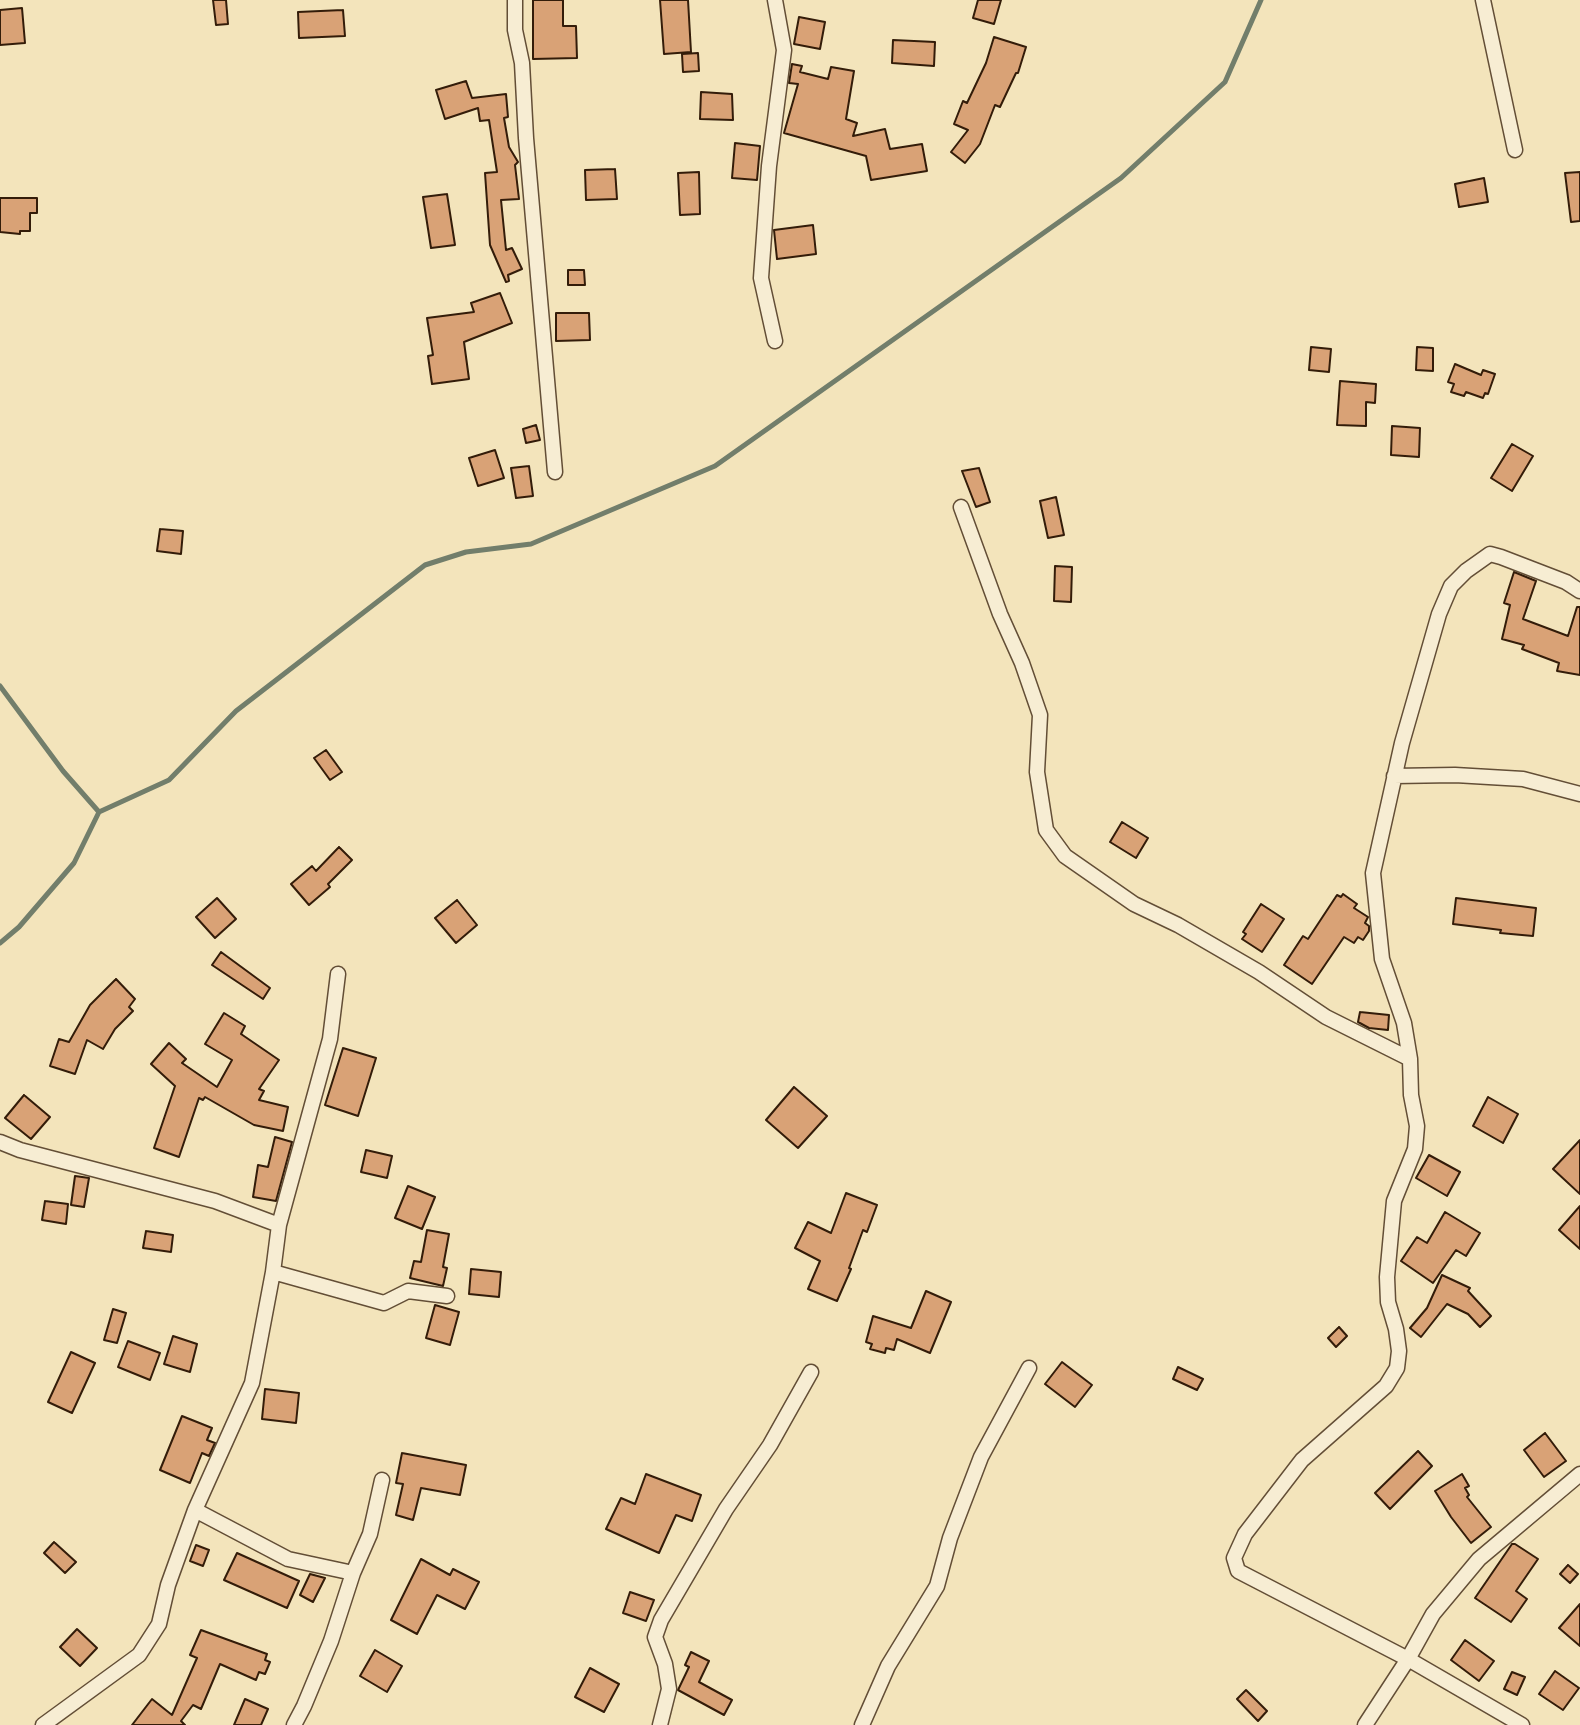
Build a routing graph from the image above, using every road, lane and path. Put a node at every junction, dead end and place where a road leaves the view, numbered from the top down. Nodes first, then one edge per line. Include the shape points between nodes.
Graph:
1 (515, 0) edge
2 (775, 0) edge
3 (1483, 0) edge
4 (1515, 150) dead end
5 (775, 341) dead end
6 (555, 472) dead end
7 (961, 507) dead end
8 (1580, 590) edge
9 (1394, 776) junction
10 (1580, 794) edge
11 (338, 974) dead end
12 (1410, 1059) junction
13 (0, 1142) edge
14 (279, 1226) junction
15 (273, 1272) junction
16 (447, 1296) dead end
17 (1029, 1368) dead end
18 (811, 1372) dead end
19 (1580, 1474) edge
20 (382, 1479) dead end
21 (195, 1510) junction
22 (353, 1573) junction
23 (1408, 1660) junction
24 (43, 1725) edge
25 (294, 1725) edge
26 (660, 1725) edge
27 (862, 1725) edge
28 (1365, 1725) edge
29 (1522, 1725) edge

1 - 6 street
2 - 5 street via 784,50 761,278
3 - 4 street
7 - 12 street via 1040,715 1037,772 1046,830 1065,856 1134,904 1259,971 1326,1017
8 - 9 street via 1490,554 1451,586
9 - 10 street via 1523,779
9 - 12 street via 1373,873 1382,959 1404,1023
11 - 14 street via 330,1039
12 - 23 street via 1415,1149 1394,1201 1387,1277 1399,1351 1397,1368 1386,1385 1302,1460 1245,1534 1234,1558 1238,1571
13 - 14 street via 215,1201
14 - 15 street
15 - 16 street via 384,1303 408,1291
15 - 21 street via 252,1383
17 - 27 street via 981,1457 937,1586 888,1666
18 - 26 street via 661,1620 655,1637 669,1689
19 - 23 street via 1479,1559 1433,1614
20 - 22 street via 370,1534
21 - 22 street via 288,1559
21 - 24 street via 159,1624 139,1655
22 - 25 street via 331,1641
23 - 28 street
23 - 29 street

